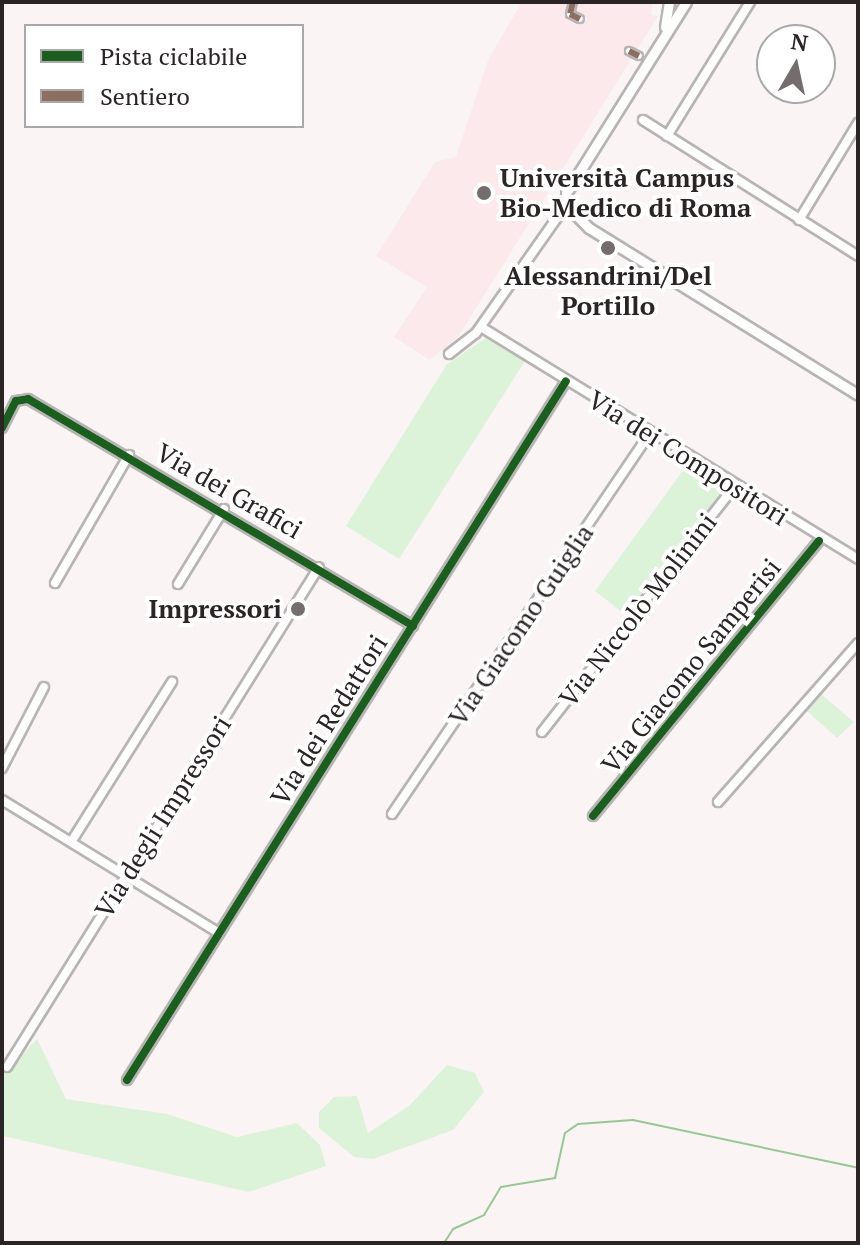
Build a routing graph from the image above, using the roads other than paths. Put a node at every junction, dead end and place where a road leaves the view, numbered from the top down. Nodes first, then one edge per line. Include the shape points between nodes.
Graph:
1 (573, 2) edge
2 (669, 2) edge
3 (686, 2) edge
4 (750, 2) edge
5 (580, 19) dead end
6 (660, 42) junction
7 (629, 51) dead end
8 (639, 56) dead end
9 (643, 120) dead end
10 (858, 123) edge
11 (667, 136) junction
12 (566, 205) junction
13 (799, 220) junction
14 (858, 256) edge
15 (481, 327) junction
16 (449, 354) dead end
17 (566, 381) junction
18 (858, 395) edge
19 (2, 428) edge
20 (649, 435) junction
21 (129, 455) junction
22 (733, 488) junction
23 (224, 509) junction
24 (819, 541) junction
25 (858, 559) edge
26 (319, 567) junction
27 (55, 583) dead end
28 (178, 584) dead end
29 (413, 626) junction
30 (858, 643) edge
31 (172, 682) dead end
32 (44, 687) dead end
33 (542, 732) dead end
34 (2, 768) edge
35 (2, 800) edge
36 (718, 802) dead end
37 (392, 814) dead end
38 (593, 816) dead end
39 (73, 839) junction
40 (128, 873) junction
41 (219, 933) junction
42 (7, 1067) dead end
43 (127, 1080) dead end

1 - 5 street via 570,14
2 - 6 street
3 - 6 street
4 - 11 street
6 - 12 street via 566,193
7 - 8 street
9 - 11 street
10 - 13 street
11 - 13 street
12 - 15 street
12 - 18 street via 589,228
13 - 14 street
15 - 16 street
15 - 17 street, Via dei Compositori
17 - 20 street, Via dei Compositori
17 - 29 street, Via dei Redattori
19 - 21 street, Via dei Grafici via 21,398
20 - 22 street, Via dei Compositori
20 - 37 street, Via Giacomo Guiglia
21 - 23 street, Via dei Grafici
21 - 27 street
22 - 24 street, Via dei Compositori
22 - 33 street, Via Niccolò Molinini
23 - 26 street, Via dei Grafici
23 - 28 street
24 - 25 street, Via dei Compositori
24 - 38 street, Via Giacomo Samperisi
26 - 29 street, Via dei Grafici
26 - 40 street, Via degli Impressori
29 - 41 street, Via dei Redattori
30 - 36 street
31 - 39 street
32 - 34 street
35 - 39 street
39 - 40 street
40 - 41 street
40 - 42 street, Via degli Impressori
41 - 43 street, Via dei Redattori

